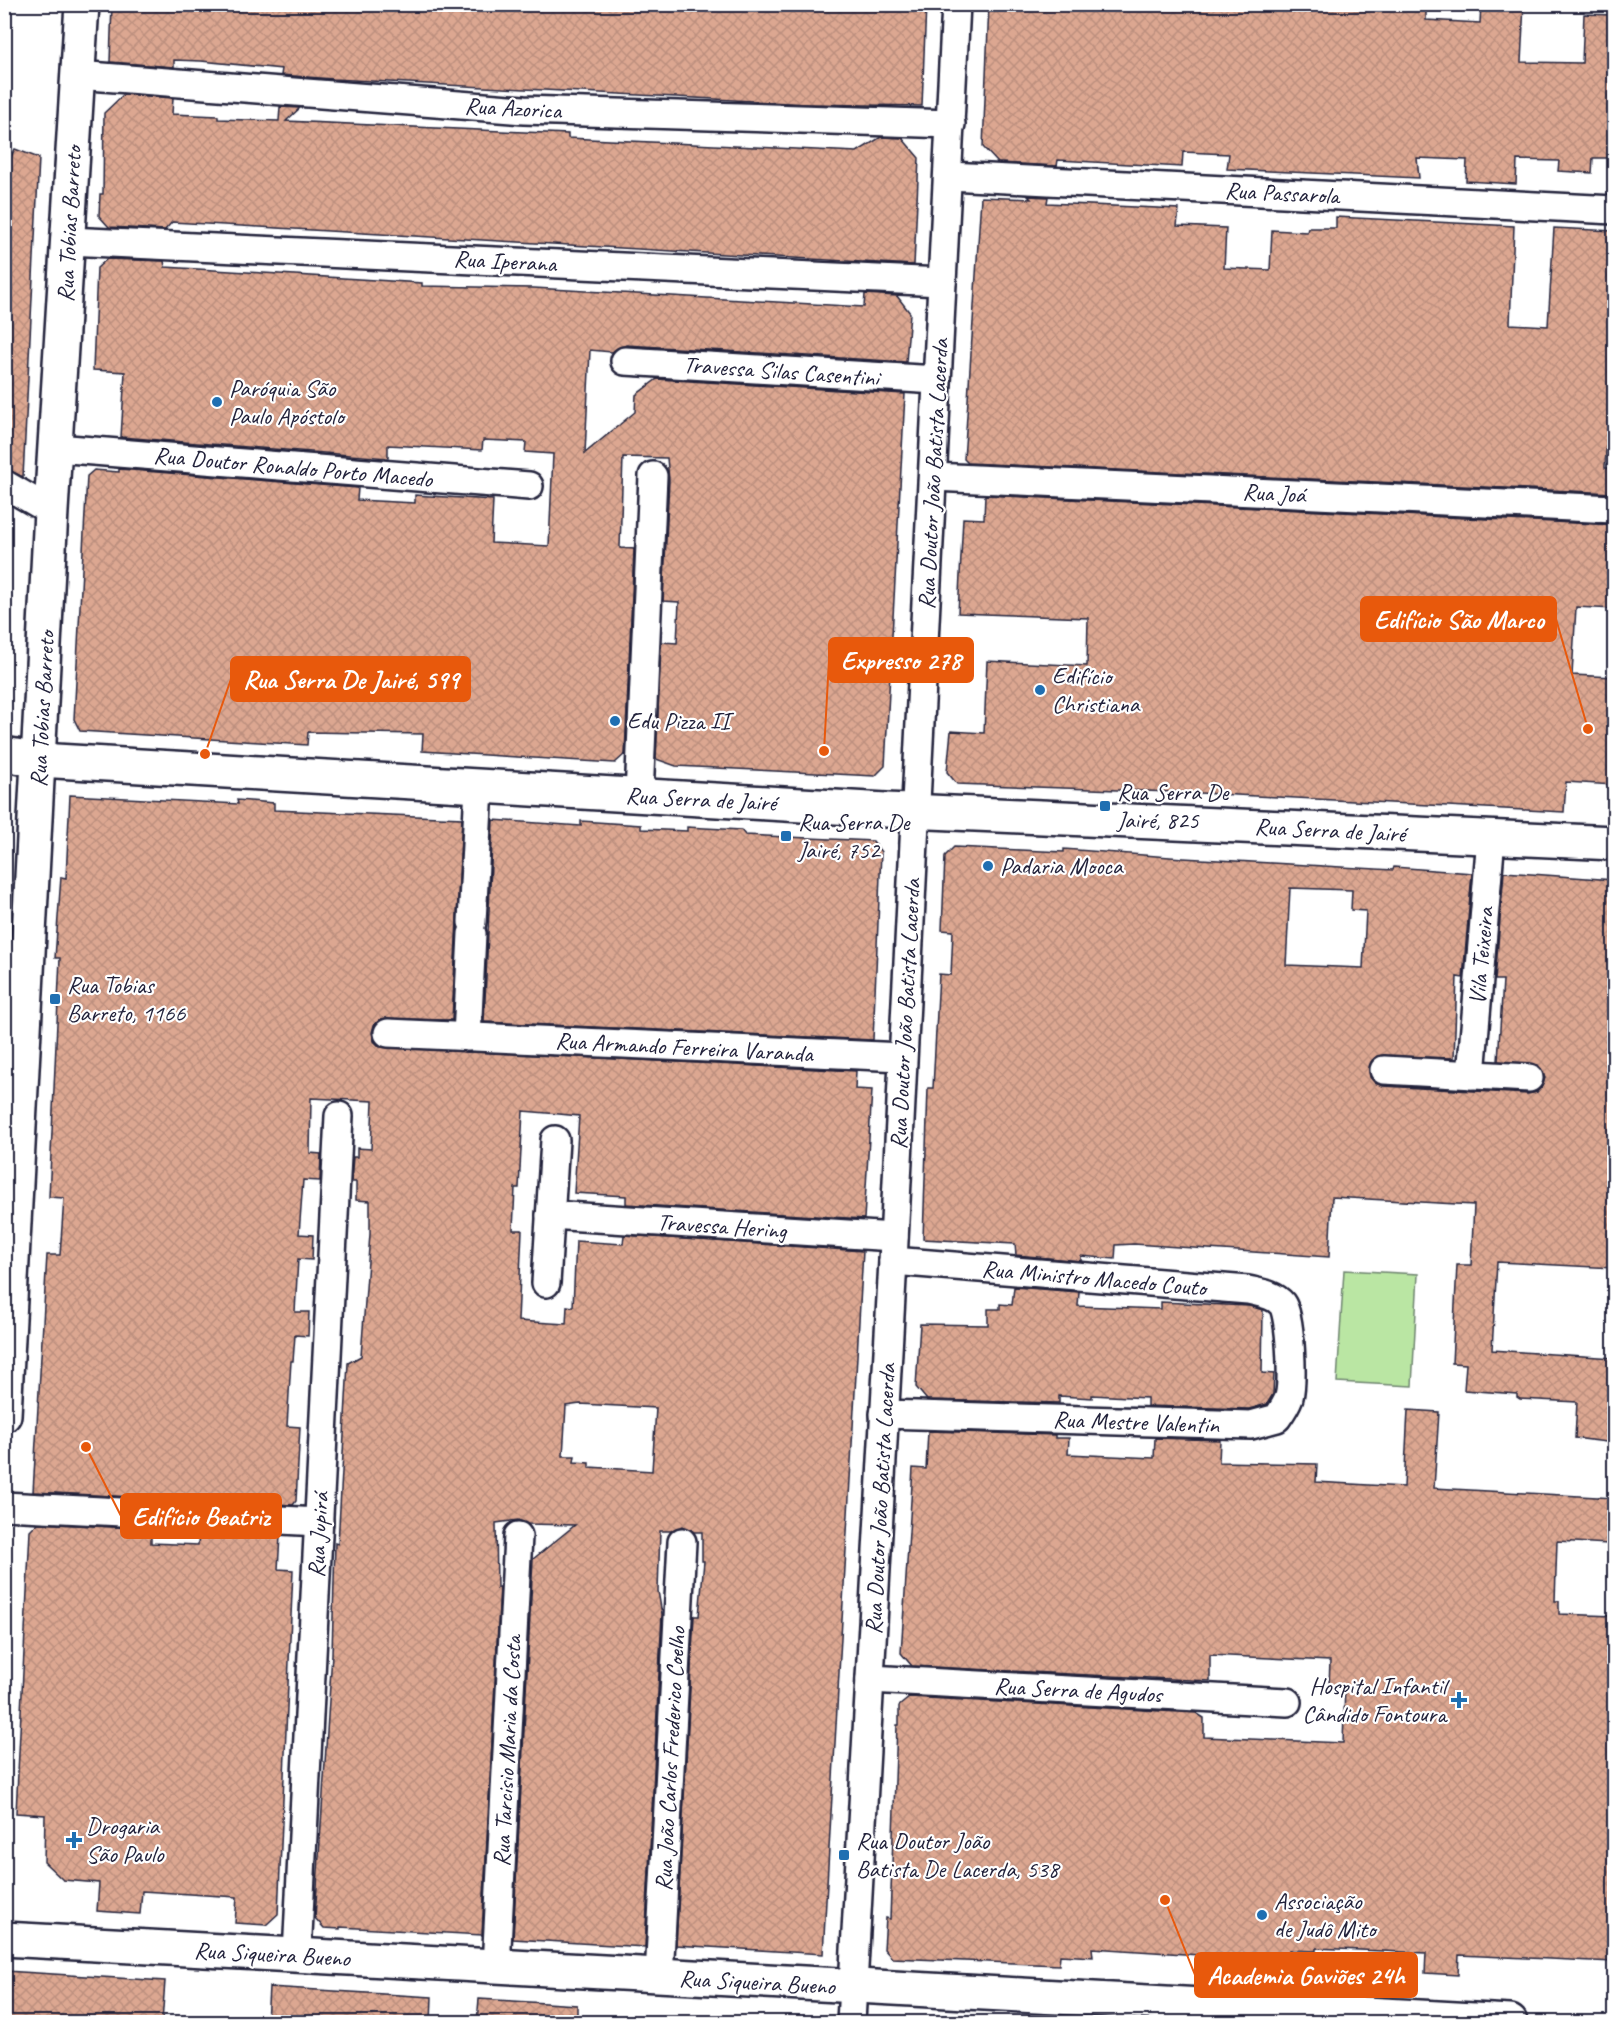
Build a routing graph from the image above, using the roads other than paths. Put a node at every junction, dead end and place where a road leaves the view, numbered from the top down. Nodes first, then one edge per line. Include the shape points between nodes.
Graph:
1 (82, 4) edge
2 (956, 4) edge
3 (77, 75) junction
4 (951, 124) junction
5 (949, 176) junction
6 (1614, 210) edge
7 (68, 241) junction
8 (942, 282) junction
9 (625, 361) dead end
10 (937, 380) junction
11 (56, 448) junction
12 (653, 476) dead end
13 (933, 477) junction
14 (4, 484) edge
15 (529, 486) dead end
16 (1614, 508) edge
17 (51, 511) junction
18 (4, 754) edge
19 (39, 760) junction
20 (478, 787) junction
21 (639, 796) junction
22 (916, 811) junction
23 (1491, 837) junction
24 (1614, 843) edge
25 (388, 1033) dead end
26 (466, 1037) junction
27 (902, 1057) junction
28 (1384, 1070) dead end
29 (1471, 1075) junction
30 (1529, 1078) dead end
31 (339, 1116) dead end
32 (555, 1140) dead end
33 (550, 1215) junction
34 (9, 1224) edge
35 (894, 1249) junction
36 (546, 1283) dead end
37 (1287, 1312) joint
38 (884, 1414) junction
39 (4, 1415) edge
40 (4, 1506) edge
41 (318, 1522) junction
42 (518, 1536) dead end
43 (682, 1542) dead end
44 (870, 1679) junction
45 (1287, 1702) dead end
46 (4, 1939) edge
47 (297, 1955) junction
48 (496, 1967) junction
49 (659, 1977) junction
50 (853, 1988) junction
51 (1140, 2013) edge
52 (1438, 2020) edge
53 (851, 2022) edge
54 (1510, 2022) edge

1 - 3 main road, Rua Tobias Barreto
2 - 4 street, Rua Doutor João Batista Lacerda
3 - 4 street, Rua Azorica via 524,110
3 - 7 main road, Rua Tobias Barreto
4 - 5 street, Rua Doutor João Batista Lacerda
5 - 6 street, Rua Passarola
5 - 8 street, Rua Doutor João Batista Lacerda
7 - 8 street, Rua Iperana
7 - 11 main road, Rua Tobias Barreto
8 - 10 street, Rua Doutor João Batista Lacerda
9 - 10 street, Travessa Silas Casentini
10 - 13 street, Rua Doutor João Batista Lacerda
11 - 15 street, Rua Doutor Ronaldo Porto Macedo
11 - 17 main road, Rua Tobias Barreto
12 - 21 street
13 - 16 street, Rua Joá
13 - 22 street, Rua Doutor João Batista Lacerda
14 - 17 street
17 - 19 main road, Rua Tobias Barreto
18 - 19 main road, Rua Serra de Jairé
19 - 20 main road, Rua Serra de Jairé
19 - 34 main road, Rua Tobias Barreto
20 - 21 main road, Rua Serra de Jairé
20 - 26 street
21 - 22 main road, Rua Serra de Jairé
22 - 23 main road, Rua Serra de Jairé
22 - 27 street, Rua Doutor João Batista Lacerda
23 - 24 main road, Rua Serra de Jairé
23 - 29 street, Vila Teixeira
25 - 26 street, Rua Armando Ferreira Varanda
26 - 27 street, Rua Armando Ferreira Varanda
27 - 35 street, Rua Doutor João Batista Lacerda
28 - 29 street
29 - 30 street
31 - 41 street, Rua Jupirá
32 - 33 street
33 - 35 street, Travessa Hering
33 - 36 street
34 - 39 main road, Rua Tobias Barreto
35 - 37 street, Rua Ministro Macedo Couto via 1248,1290 1270,1295
35 - 38 street, Rua Doutor João Batista Lacerda
37 - 38 street, Rua Mestre Valentin via 1289,1397 1277,1418 1266,1423
38 - 44 street, Rua Doutor João Batista Lacerda
40 - 41 street
41 - 47 street, Rua Jupirá
42 - 48 street, Rua Tarcisio Maria da Costa
43 - 49 street, Rua João Carlos Frederico Coelho
44 - 45 street, Rua Serra de Agudos
44 - 50 street, Rua Doutor João Batista Lacerda
46 - 47 main road, Rua Siqueira Bueno
47 - 48 main road, Rua Siqueira Bueno
48 - 49 main road, Rua Siqueira Bueno
49 - 50 main road, Rua Siqueira Bueno
50 - 51 main road, Rua Siqueira Bueno
50 - 53 street, Rua Doutor João Batista Lacerda
51 - 52 main road, Rua Siqueira Bueno
52 - 54 main road, Rua Siqueira Bueno

